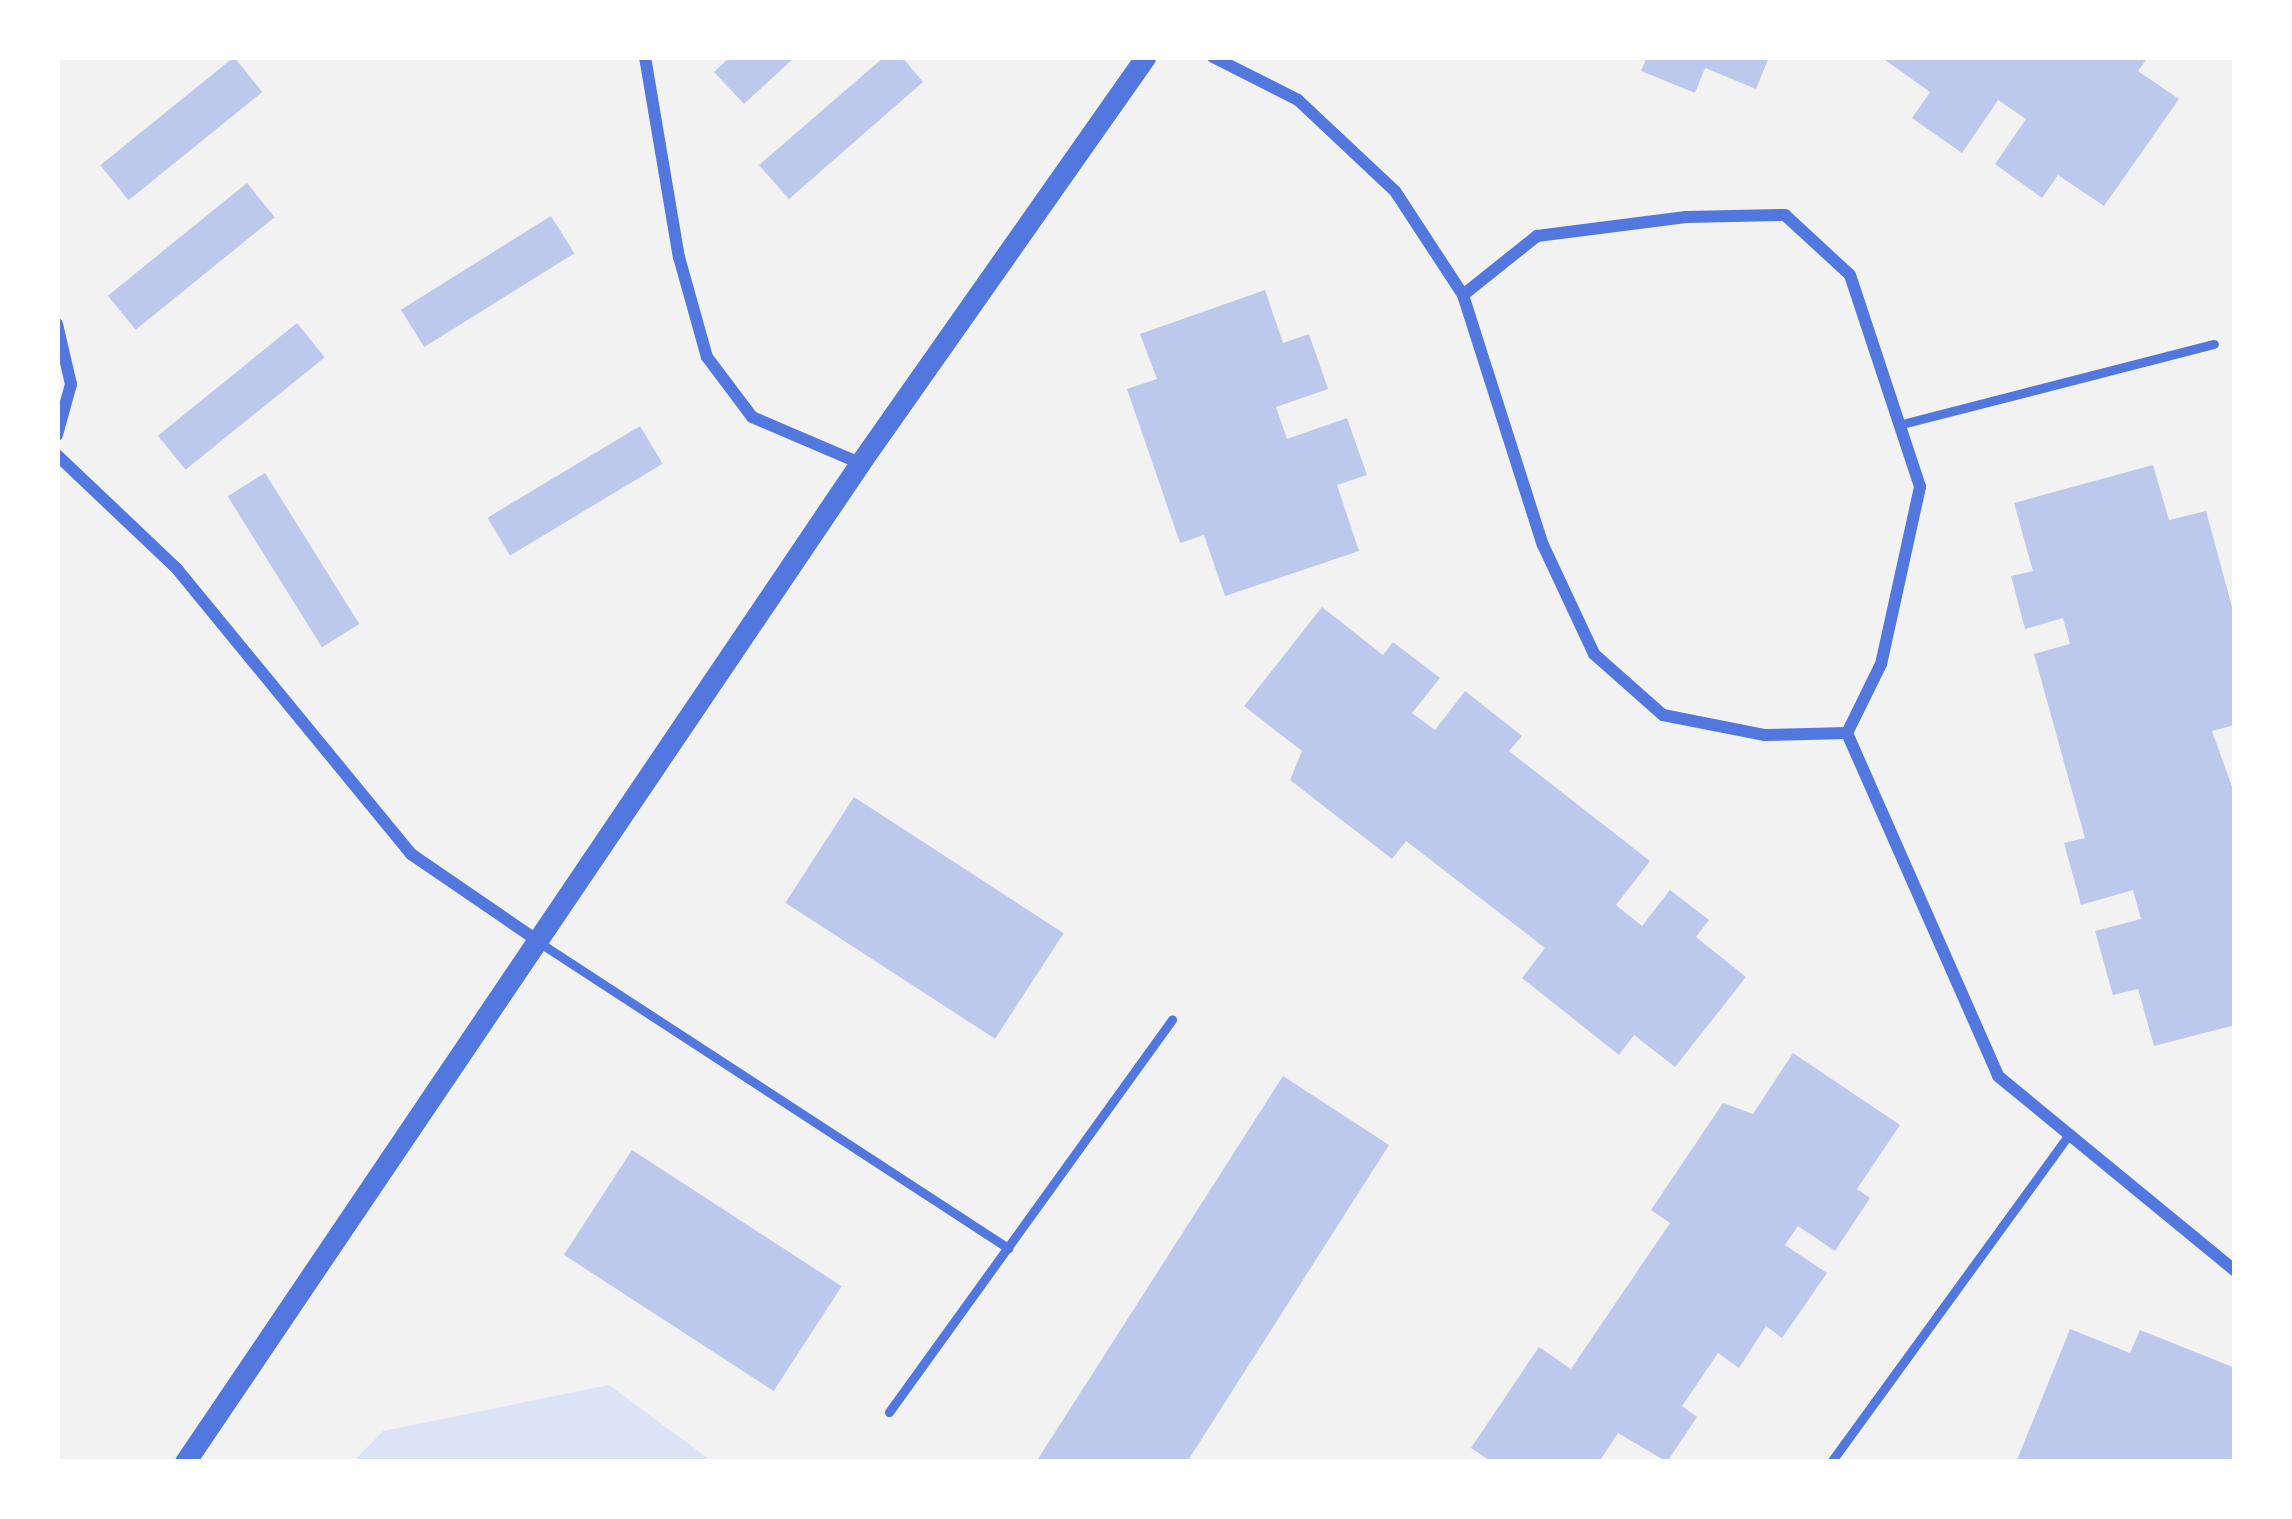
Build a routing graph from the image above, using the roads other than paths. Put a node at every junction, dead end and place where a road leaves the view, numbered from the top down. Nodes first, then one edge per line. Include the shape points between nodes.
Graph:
1 (645, 57) edge
2 (1145, 57) edge
3 (1213, 57) edge
4 (1463, 296) junction
5 (57, 324) edge
6 (2214, 344) dead end
7 (1902, 424) junction
8 (57, 435) edge
9 (57, 454) edge
10 (860, 463) junction
11 (1847, 733) junction
12 (539, 942) junction
13 (1172, 1019) dead end
14 (2066, 1138) junction
15 (1008, 1248) junction
16 (2235, 1271) edge
17 (889, 1412) dead end
18 (185, 1462) edge
19 (1831, 1462) edge

1 - 10 street via 679,257 707,357 752,417
2 - 10 street
3 - 4 street via 1298,100 1395,190
4 - 7 street via 1538,236 1686,217 1786,215 1850,275
4 - 11 street via 1543,545 1594,654 1663,715 1765,735
5 - 8 street via 71,384
6 - 7 lane
7 - 11 street via 1920,488 1881,664
9 - 12 street via 177,569 411,854
10 - 12 street
11 - 14 street via 1999,1076
12 - 15 lane
12 - 18 street
13 - 15 lane
14 - 16 street
14 - 19 lane
15 - 17 lane

